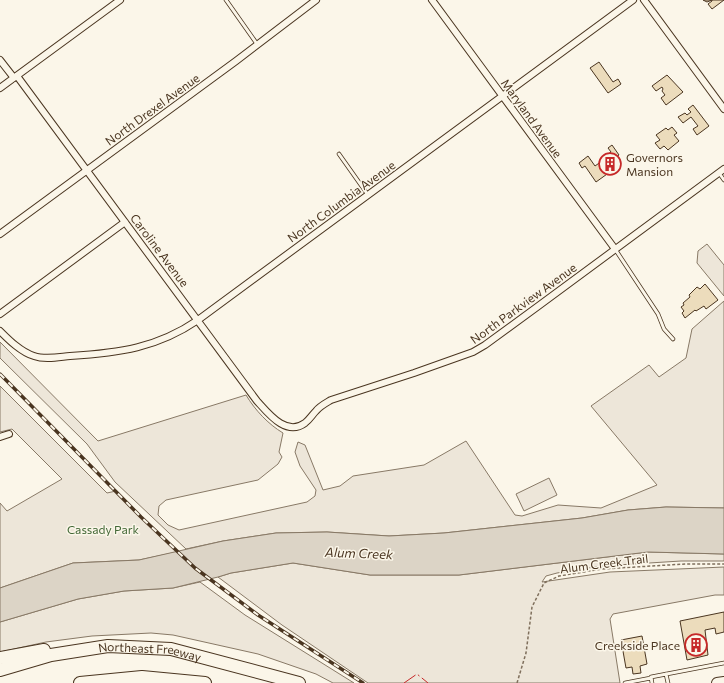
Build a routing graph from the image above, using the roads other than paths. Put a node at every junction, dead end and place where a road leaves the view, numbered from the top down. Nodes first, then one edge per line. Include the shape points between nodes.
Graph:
1 (120, 0) edge
2 (226, 0) edge
3 (316, 0) edge
4 (432, 0) edge
5 (633, 0) edge
6 (644, 0) edge
7 (257, 44) junction
8 (0, 60) edge
9 (15, 77) junction
10 (0, 88) edge
11 (502, 96) junction
12 (724, 109) edge
13 (339, 154) dead end
14 (87, 170) junction
15 (721, 171) edge
16 (724, 180) edge
17 (368, 195) junction
18 (125, 222) junction
19 (0, 234) edge
20 (615, 249) junction
21 (0, 314) edge
22 (198, 320) junction
23 (0, 331) edge
24 (673, 339) dead end
25 (294, 427) joint
26 (9, 434) dead end
27 (0, 437) edge
28 (97, 648) junction
29 (0, 658) edge
30 (724, 663) edge
31 (0, 670) edge
32 (666, 674) junction
33 (651, 678) junction
34 (724, 682) edge
35 (80, 683) edge
36 (205, 683) edge
37 (299, 683) edge
38 (625, 683) edge
39 (652, 683) edge
40 (668, 683) edge
41 (717, 683) edge

1 - 9 street
2 - 7 lane
3 - 7 street, North Drexel Avenue
4 - 11 street, Maryland Avenue
5 - 11 street, North Columbia Avenue
6 - 12 street
7 - 14 street, North Drexel Avenue
8 - 9 street, Caroline Avenue
9 - 10 street
9 - 14 street, Caroline Avenue
11 - 17 street, North Columbia Avenue
11 - 20 street, Maryland Avenue
13 - 17 lane
14 - 18 street, Caroline Avenue
14 - 19 street, North Drexel Avenue
15 - 16 lane
15 - 20 street, North Parkview Avenue
17 - 22 street, North Columbia Avenue
18 - 21 street
18 - 22 street, Caroline Avenue
20 - 24 lane
20 - 25 street, North Parkview Avenue via 473,352 331,400 316,410 306,422
22 - 23 street, North Columbia Avenue via 174,334 133,349 107,354 55,357 36,357 27,353
22 - 25 street, Caroline Avenue via 261,405 280,424
26 - 27 street
28 - 29 highway via 47,650
28 - 31 highway, Northeast Freeway via 51,655
28 - 37 highway, Northeast Freeway via 108,646 171,649
30 - 32 lane
32 - 33 lane
32 - 40 lane
33 - 38 lane
33 - 39 lane
34 - 41 main road
35 - 36 highway, Northeast Freeway via 142,677

